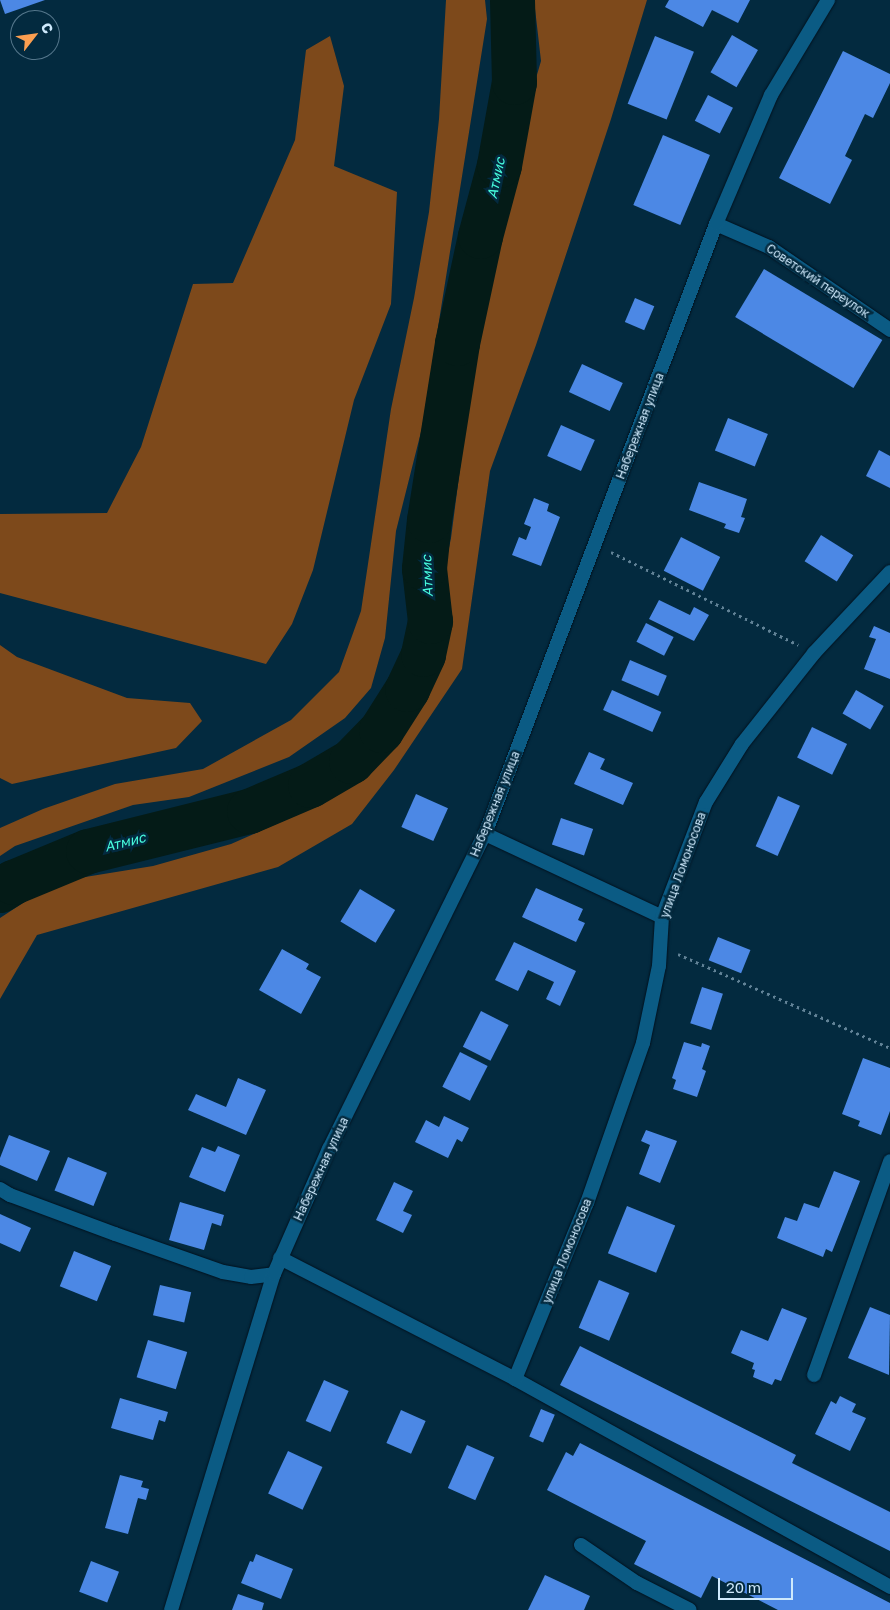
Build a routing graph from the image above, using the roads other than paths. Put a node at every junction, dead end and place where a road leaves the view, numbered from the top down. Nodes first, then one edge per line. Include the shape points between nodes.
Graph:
1 (828, 0) edge
2 (716, 224) junction
3 (890, 330) edge
4 (890, 572) edge
5 (485, 834) junction
6 (662, 917) junction
7 (890, 1161) edge
8 (0, 1189) edge
9 (280, 1258) junction
10 (274, 1274) junction
11 (814, 1374) dead end
12 (515, 1379) junction
13 (581, 1545) dead end
14 (890, 1588) edge
15 (170, 1610) edge
16 (690, 1610) edge

1 - 2 street, Набережная улица via 772,95
2 - 3 street, Советский переулок via 769,247
2 - 5 street, Набережная улица
4 - 6 street, улица Ломоносова via 814,653 742,744 706,802
5 - 6 street
5 - 9 street, Набережная улица via 329,1149
6 - 12 street, улица Ломоносова via 659,966 643,1043 586,1203
7 - 11 street
8 - 10 street via 223,1272 251,1277
9 - 10 street, Набережная улица
9 - 12 street
10 - 15 street, Набережная улица
12 - 14 street
13 - 16 street via 637,1582

